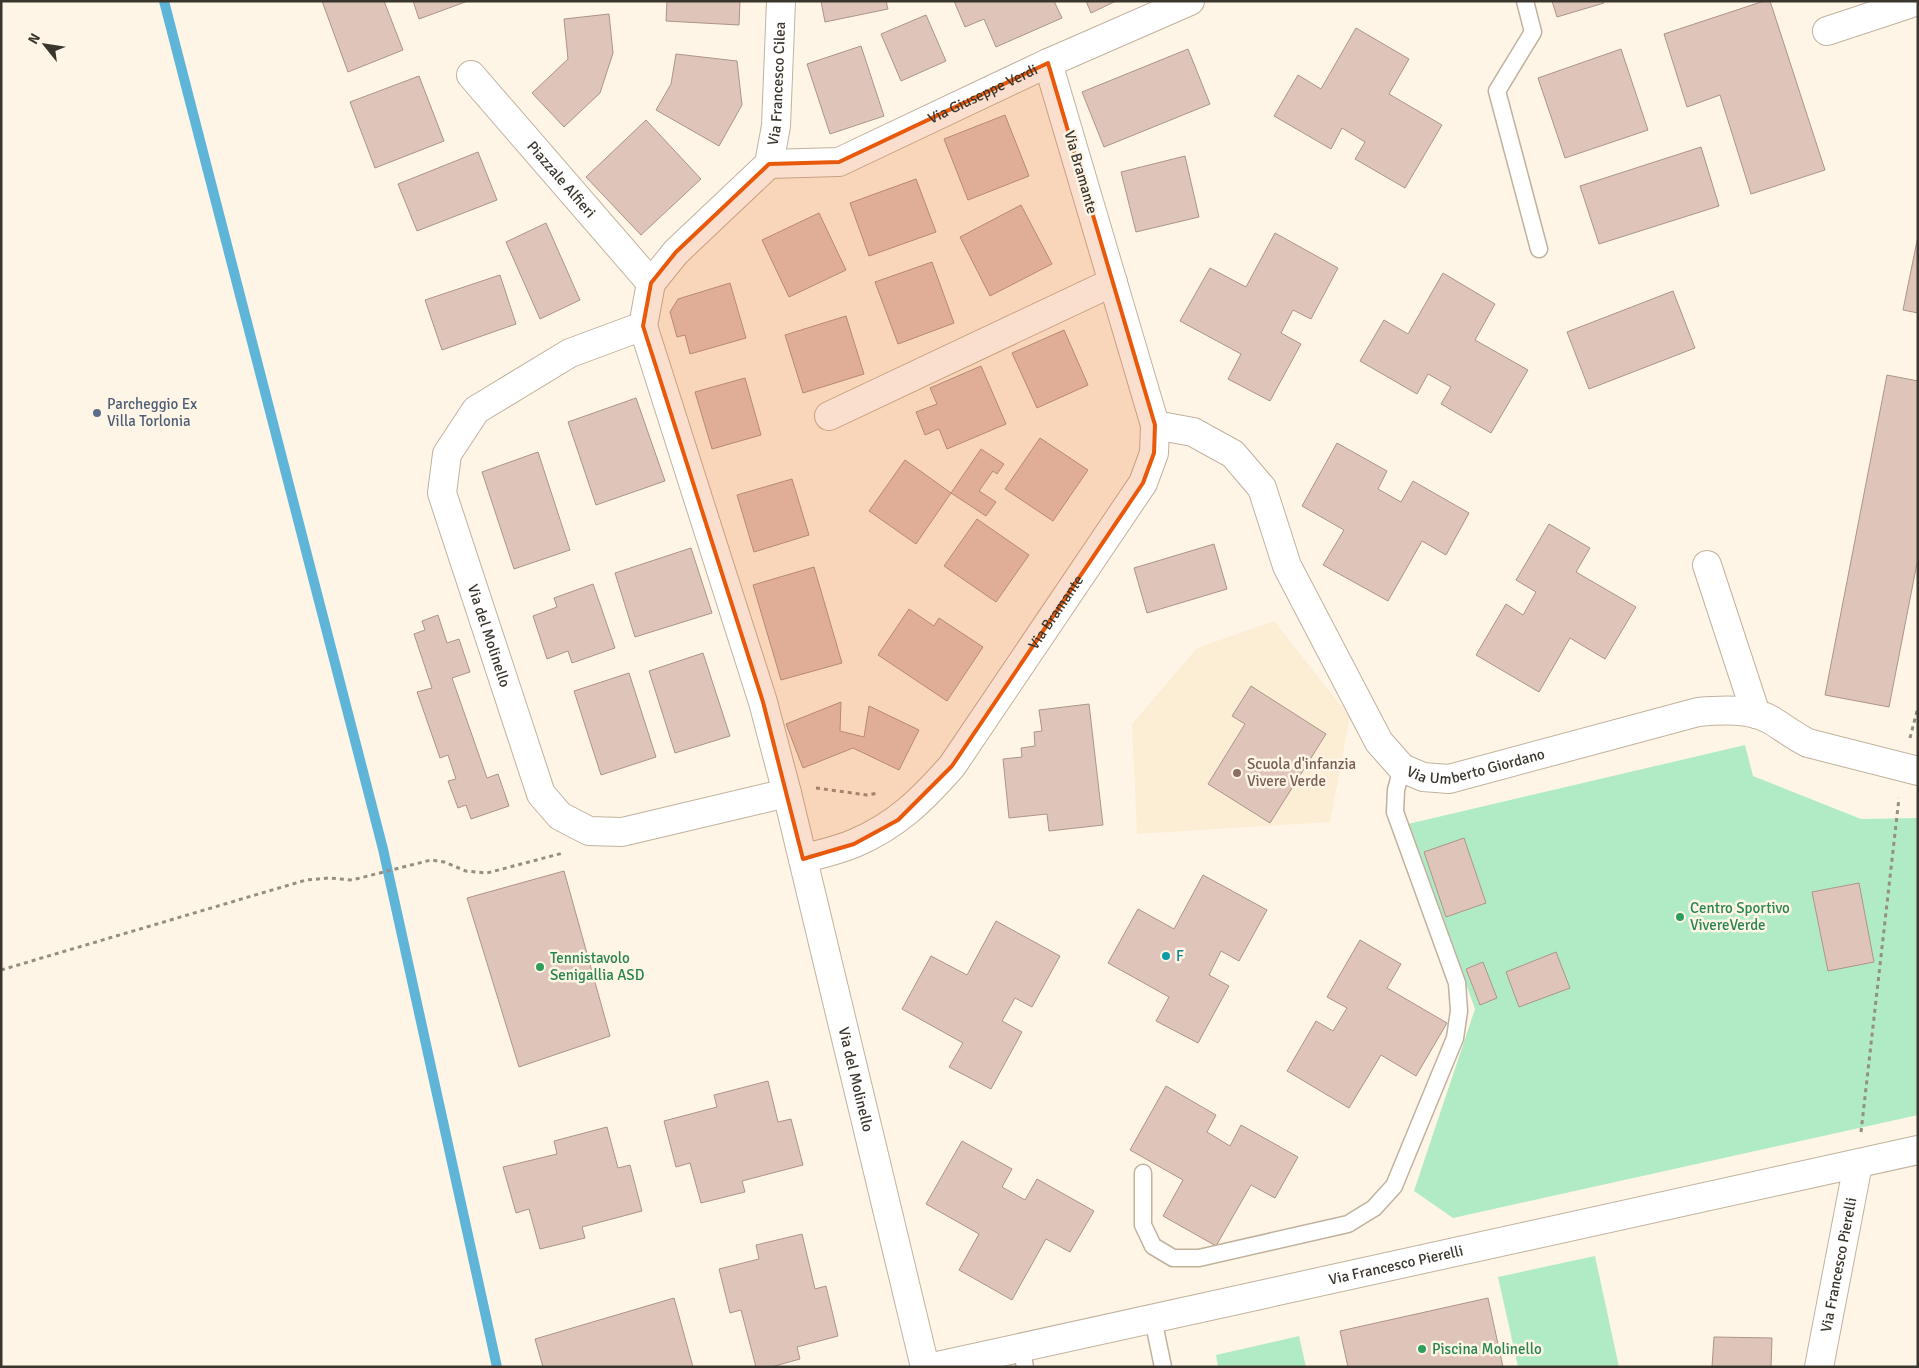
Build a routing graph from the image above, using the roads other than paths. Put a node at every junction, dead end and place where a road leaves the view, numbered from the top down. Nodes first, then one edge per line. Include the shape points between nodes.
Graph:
1 (781, 1) edge
2 (1190, 1) edge
3 (1525, 1) edge
4 (1910, 1) edge
5 (1827, 31) dead end
6 (1048, 63) junction
7 (471, 75) dead end
8 (769, 164) junction
9 (1539, 249) dead end
10 (1113, 282) junction
11 (651, 283) junction
12 (643, 326) junction
13 (829, 416) dead end
14 (1155, 425) junction
15 (1707, 565) dead end
16 (1756, 714) junction
17 (1402, 768) junction
18 (1910, 769) edge
19 (787, 793) junction
20 (803, 859) junction
21 (1918, 1150) edge
22 (1858, 1164) junction
23 (1143, 1173) dead end
24 (1153, 1318) junction
25 (1023, 1357) edge
26 (925, 1367) edge
27 (933, 1367) edge
28 (1163, 1367) edge
29 (1819, 1367) edge

1 - 8 street, Via Francesco Cilea via 776,126
2 - 6 street, Via Giuseppe Verdi
3 - 9 lane via 1532,32 1497,91
4 - 5 street
6 - 8 street, Via Giuseppe Verdi via 839,162
6 - 10 street, Via Bramante
7 - 11 street, Piazzale Alfieri
8 - 11 street via 676,252
10 - 13 street
10 - 14 street, Via Bramante
11 - 12 street, Via del Molinello
12 - 19 street, Via del Molinello via 763,702
12 - 19 street, Via del Molinello via 570,353 476,410 447,454 442,493 542,794 560,816 588,831 622,832
14 - 17 street, Via Umberto Giordano via 1194,432 1233,454 1262,488 1287,566 1379,742
14 - 20 street, Via Bramante via 1154,453 1143,483 952,766 898,820 854,844
15 - 16 street
16 - 17 street, Via Umberto Giordano via 1721,710 1698,712 1449,779 1423,777
16 - 18 street, Via Umberto Giordano via 1808,743
17 - 23 lane via 1395,812 1457,983 1459,1010 1455,1038 1394,1186 1374,1208 1348,1224 1199,1258 1173,1258 1152,1246 1143,1225
19 - 20 street, Via del Molinello
20 - 26 street, Via del Molinello
21 - 22 street, Via Francesco Pierelli
22 - 24 street, Via Francesco Pierelli
22 - 29 street, Via Francesco Pierelli
24 - 25 street, Via Francesco Pierelli
24 - 28 lane
25 - 27 street, Via Francesco Pierelli

